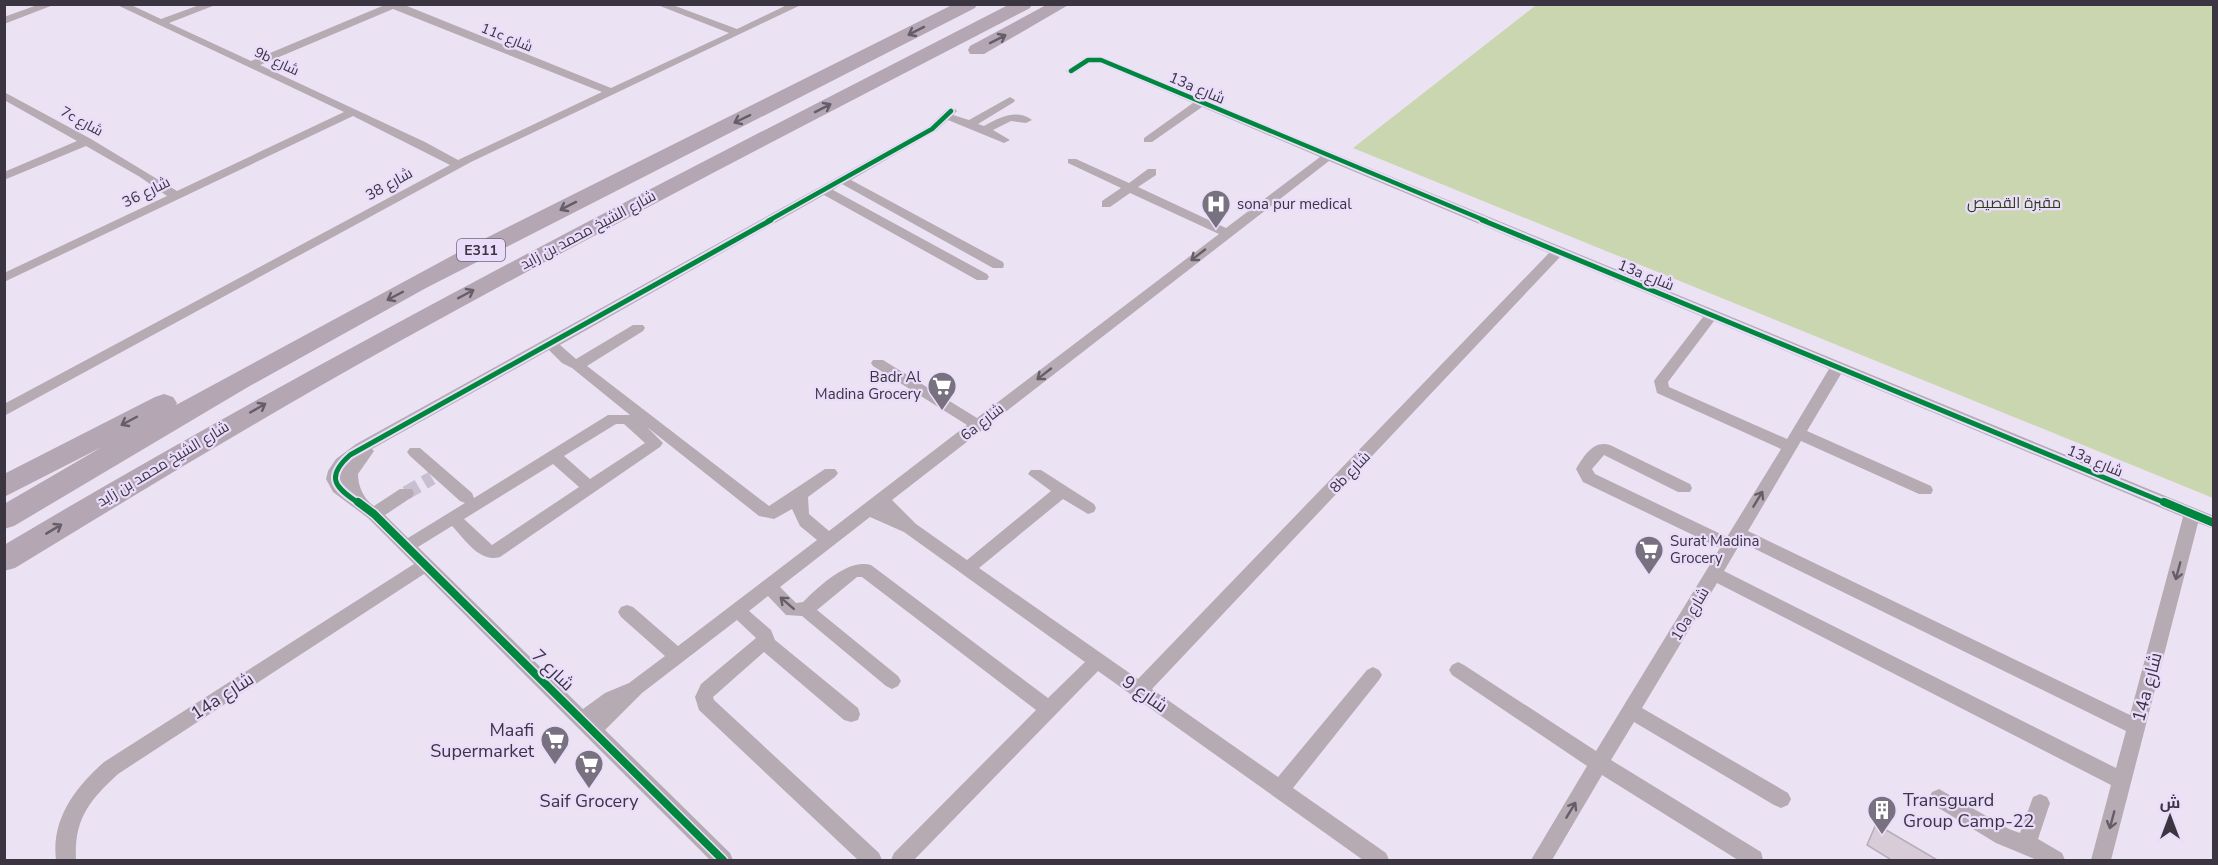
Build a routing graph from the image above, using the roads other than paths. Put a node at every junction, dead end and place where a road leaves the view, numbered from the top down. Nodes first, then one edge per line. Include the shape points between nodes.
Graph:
1 (46, 4) edge
2 (51, 4) edge
3 (120, 4) edge
4 (213, 4) edge
5 (660, 4) edge
6 (798, 4) edge
7 (969, 4) edge
8 (1024, 4) edge
9 (1062, 4) edge
10 (396, 5) edge
11 (34, 10) junction
12 (4, 21) edge
13 (163, 24) junction
14 (738, 33) junction
15 (254, 66) junction
16 (1071, 71) dead end
17 (611, 92) junction
18 (4, 95) edge
19 (1010, 100) dead end
20 (1202, 102) junction
21 (350, 111) junction
22 (991, 111) junction
23 (1006, 118) junction
24 (1026, 120) dead end
25 (970, 124) junction
26 (984, 131) junction
27 (1004, 140) dead end
28 (1148, 140) dead end
29 (87, 141) junction
30 (1328, 156) junction
31 (1072, 161) dead end
32 (463, 162) junction
33 (1152, 172) dead end
34 (4, 177) edge
35 (843, 180) junction
36 (678, 183) junction
37 (1130, 187) junction
38 (825, 190) junction
39 (181, 193) junction
40 (1106, 204) dead end
41 (1227, 233) junction
42 (1558, 251) junction
43 (998, 265) dead end
44 (982, 277) dead end
45 (4, 278) edge
46 (1712, 315) junction
47 (638, 328) dead end
48 (550, 344) junction
49 (878, 363) dead end
50 (579, 365) junction
51 (1838, 367) junction
52 (261, 368) junction
53 (4, 411) edge
54 (978, 425) junction
55 (1794, 440) junction
56 (415, 452) dead end
57 (554, 456) junction
58 (830, 473) dead end
59 (1036, 474) dead end
60 (4, 487) edge
61 (590, 488) junction
62 (1684, 488) dead end
63 (1925, 490) dead end
64 (1062, 491) junction
65 (406, 493) tunnel mouth
66 (800, 495) junction
67 (466, 497) dead end
68 (876, 504) junction
69 (1088, 508) dead end
70 (374, 514) junction
71 (2193, 514) junction
72 (4, 518) edge
73 (454, 518) junction
74 (2214, 523) edge
75 (1734, 539) junction
76 (829, 540) junction
77 (406, 547) junction
78 (4, 560) edge
79 (425, 565) junction
80 (967, 569) junction
81 (1715, 574) junction
82 (768, 586) junction
83 (809, 609) junction
84 (737, 610) junction
85 (627, 612) dead end
86 (764, 642) junction
87 (677, 656) junction
88 (1097, 661) junction
89 (1458, 670) dead end
90 (1373, 675) dead end
91 (892, 681) dead end
92 (1139, 690) junction
93 (1048, 710) junction
94 (1631, 711) junction
95 (851, 714) dead end
96 (588, 725) junction
97 (2136, 728) junction
98 (1599, 763) junction
99 (2122, 781) junction
100 (1279, 790) junction
101 (1939, 798) dead end
102 (1781, 800) dead end
103 (2040, 803) dead end
104 (2031, 846) junction
105 (1754, 859) edge
106 (66, 861) edge
107 (723, 861) edge
108 (872, 861) edge
109 (901, 861) edge
110 (1379, 861) edge
111 (1541, 861) edge
112 (2055, 861) edge
113 (2101, 861) edge

1 - 11 street
2 - 11 street
3 - 13 street, 9b شارع
4 - 13 street
5 - 14 street
6 - 14 street, شارع 38
7 -> 52 highway, شارع الشيخ محمد بن زايد / E311 via 527,226
36 -> 8 highway, شارع الشيخ محمد بن زايد / E311
36 -> 9 highway via 747,164
10 - 15 street
10 - 17 street, 11c شارع
11 - 12 street
13 - 15 street, 9b شارع
14 - 17 street, شارع 38
15 - 21 street, 9b شارع
16 - 20 street, 13a شارع via 1088,60 1101,60
17 - 32 street, شارع 38
18 - 29 street, 7c شارع
19 - 22 street
20 - 28 street
20 - 30 street, 13a شارع
21 - 32 street, 9b شارع
21 - 39 street, شارع 36
22 - 23 street
22 - 25 street
23 - 24 street via 1017,116
23 - 26 street
25 - 26 street
25 - 35 street, شارع 7 via 950,114 932,129
26 - 27 street
29 - 34 street
29 - 39 street, 7c شارع
30 - 41 street, 6a شارع
30 - 42 street, 13a شارع
31 - 37 street
32 - 53 street, شارع 38
33 - 37 street
35 - 38 street, شارع 7
35 - 43 street
78 -> 36 highway, شارع الشيخ محمد بن زايد / E311 via 327,369
37 - 40 street
37 - 41 street
38 - 44 street
38 - 48 street, شارع 7
39 - 45 street, شارع 36
41 -> 54 street, 6a شارع
42 - 46 street, 13a شارع
42 - 92 street, 8b شارع
46 - 51 street, 13a شارع
46 - 55 street via 1660,387 1670,396
47 - 50 street
48 - 50 street
48 - 70 street, شارع 7 via 351,454 335,478 339,488
49 - 54 street
50 - 66 street via 765,512 774,513
51 - 55 street, 10a شارع
51 - 71 street, 13a شارع
52 -> 60 highway via 214,381 167,401
52 - 72 highway, شارع الشيخ محمد بن زايد / E311
54 - 68 street, 6a شارع
55 - 63 street
75 -> 55 street, 10a شارع
56 - 67 street via 436,475
57 - 61 street
57 - 61 street via 619,417 655,442
57 - 73 street
58 - 66 street
59 - 64 street
61 - 73 street via 494,552 485,550
62 - 75 street via 1605,449 1597,451 1584,469 1589,478
64 - 69 street
64 - 80 street
65 - 70 street
66 - 76 street via 798,512
68 - 76 street, 6a شارع
68 - 80 street, شارع 9 via 892,521 910,528
70 - 77 street, شارع 7
71 - 74 street, 13a شارع
71 -> 97 street, 14a شارع
73 - 77 street
75 - 81 street, 10a شارع
75 - 97 street
76 - 82 street, 6a شارع
77 - 79 street, شارع 7
79 - 96 street, شارع 7
79 - 106 street, 14a شارع via 111,768 89,788 70,818 64,840
80 - 88 street, شارع 9
81 - 94 street, 10a شارع
81 - 99 street
83 -> 82 street via 792,610
82 - 84 street, 6a شارع
83 - 91 street via 811,615
83 - 93 street via 853,571 865,570
84 - 86 street via 765,635
84 - 87 street, 6a شارع
85 - 87 street
86 - 95 street
86 - 108 street via 707,690 705,704
87 - 96 street, 6a شارع
88 - 92 street, شارع 9
88 - 93 street
89 - 98 street
90 - 100 street
92 - 100 street, شارع 9
93 - 109 street
94 - 98 street, 10a شارع
94 - 102 street
96 - 107 street, شارع 7
97 - 99 street, 14a شارع
98 - 105 street
111 -> 98 street, 10a شارع
99 -> 113 street, 14a شارع
100 - 110 street, شارع 9
101 - 104 street via 2002,836
103 - 104 street via 2028,837
104 - 112 street

